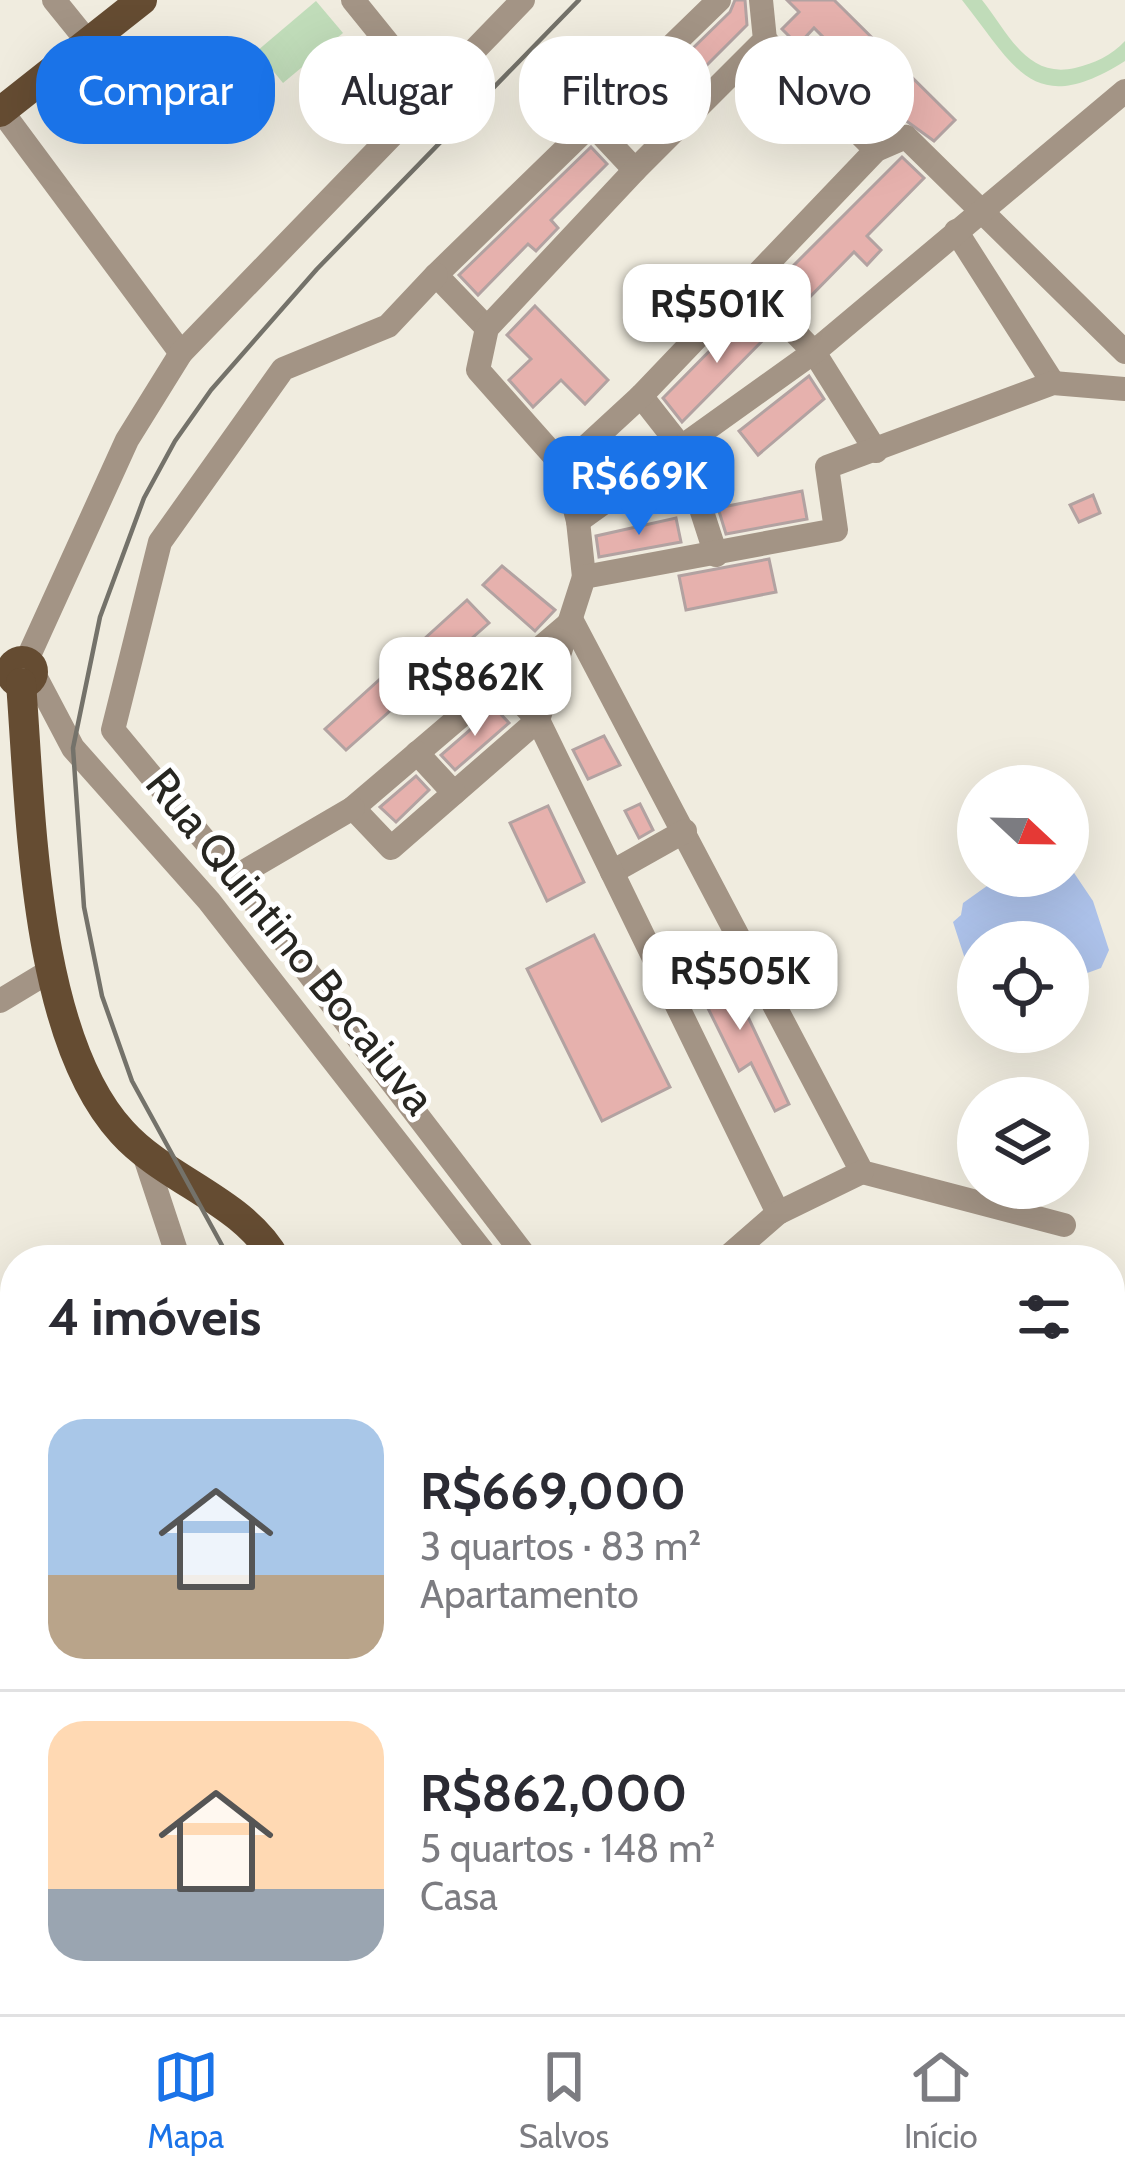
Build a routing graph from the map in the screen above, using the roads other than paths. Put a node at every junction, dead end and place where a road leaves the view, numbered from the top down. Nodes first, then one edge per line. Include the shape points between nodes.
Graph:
1 (54, 0) edge
2 (142, 0) edge
3 (353, 0) edge
4 (524, 0) edge
5 (719, 0) edge
6 (761, 0) edge
7 (83, 36) edge
8 (96, 36) edge
9 (382, 36) edge
10 (488, 36) edge
11 (682, 36) edge
12 (765, 36) edge
13 (735, 70) edge
14 (36, 83) edge
15 (1125, 91) edge
16 (0, 111) edge
17 (381, 144) edge
18 (570, 144) edge
19 (611, 144) edge
20 (869, 144) edge
21 (875, 150) junction
22 (635, 170) junction
23 (984, 211) junction
24 (956, 231) junction
25 (436, 275) junction
26 (749, 284) junction
27 (487, 328) junction
28 (814, 352) junction
29 (1125, 352) edge
30 (181, 353) junction
31 (1053, 383) junction
32 (1125, 389) edge
33 (641, 396) junction
34 (681, 447) junction
35 (877, 451) junction
36 (564, 467) junction
37 (578, 521) junction
38 (716, 555) junction
39 (584, 577) junction
40 (572, 621) junction
41 (18, 669) edge
42 (502, 682) junction
43 (538, 720) junction
44 (417, 753) junction
45 (454, 793) junction
46 (353, 808) junction
47 (685, 831) junction
48 (612, 872) junction
49 (235, 877) junction
50 (53, 969) junction
51 (0, 1001) edge
52 (142, 1151) junction
53 (862, 1172) junction
54 (778, 1213) junction
55 (1064, 1225) dead end
56 (174, 1245) edge
57 (268, 1245) edge
58 (478, 1245) edge
59 (517, 1245) edge
60 (741, 1245) edge

1 - 7 street
2 - 8 main road
3 - 9 street
4 - 10 street
5 - 11 street
6 - 12 street
13 - 22 street
14 - 16 main road
15 - 23 street
16 - 30 street
17 - 30 street
18 - 25 street
19 - 22 street
20 - 21 street
21 - 23 street via 906,136
21 - 26 street
22 - 27 street
23 - 24 street
23 - 29 street
24 - 28 street
24 - 31 street
25 - 27 street
25 - 49 street via 388,326 283,369 160,542 113,730
26 - 28 street
26 - 33 street
27 - 36 street via 478,370
28 - 34 street
28 - 35 street
30 - 41 street via 127,440
31 - 32 street
31 - 35 street
33 - 34 street
33 - 36 street
34 - 37 street
34 - 38 street
35 - 38 street via 827,467 836,530
36 - 37 street
37 - 39 street
38 - 39 street
39 - 40 street
40 - 42 street
40 - 43 street
40 - 47 street
41 - 50 main road via 39,904
41 - 58 street, Rua Quintino Bocaiuva via 73,748 209,901
42 - 43 street
42 - 44 street
43 - 45 street
43 - 48 street
44 - 45 street
44 - 46 street
45 - 46 street via 392,848
46 - 49 street
47 - 48 street
47 - 53 street
48 - 54 street
49 - 59 street
50 - 51 street
50 - 52 main road via 86,1080
52 - 56 street
52 - 57 main road
53 - 54 street
53 - 55 street
54 - 60 street

